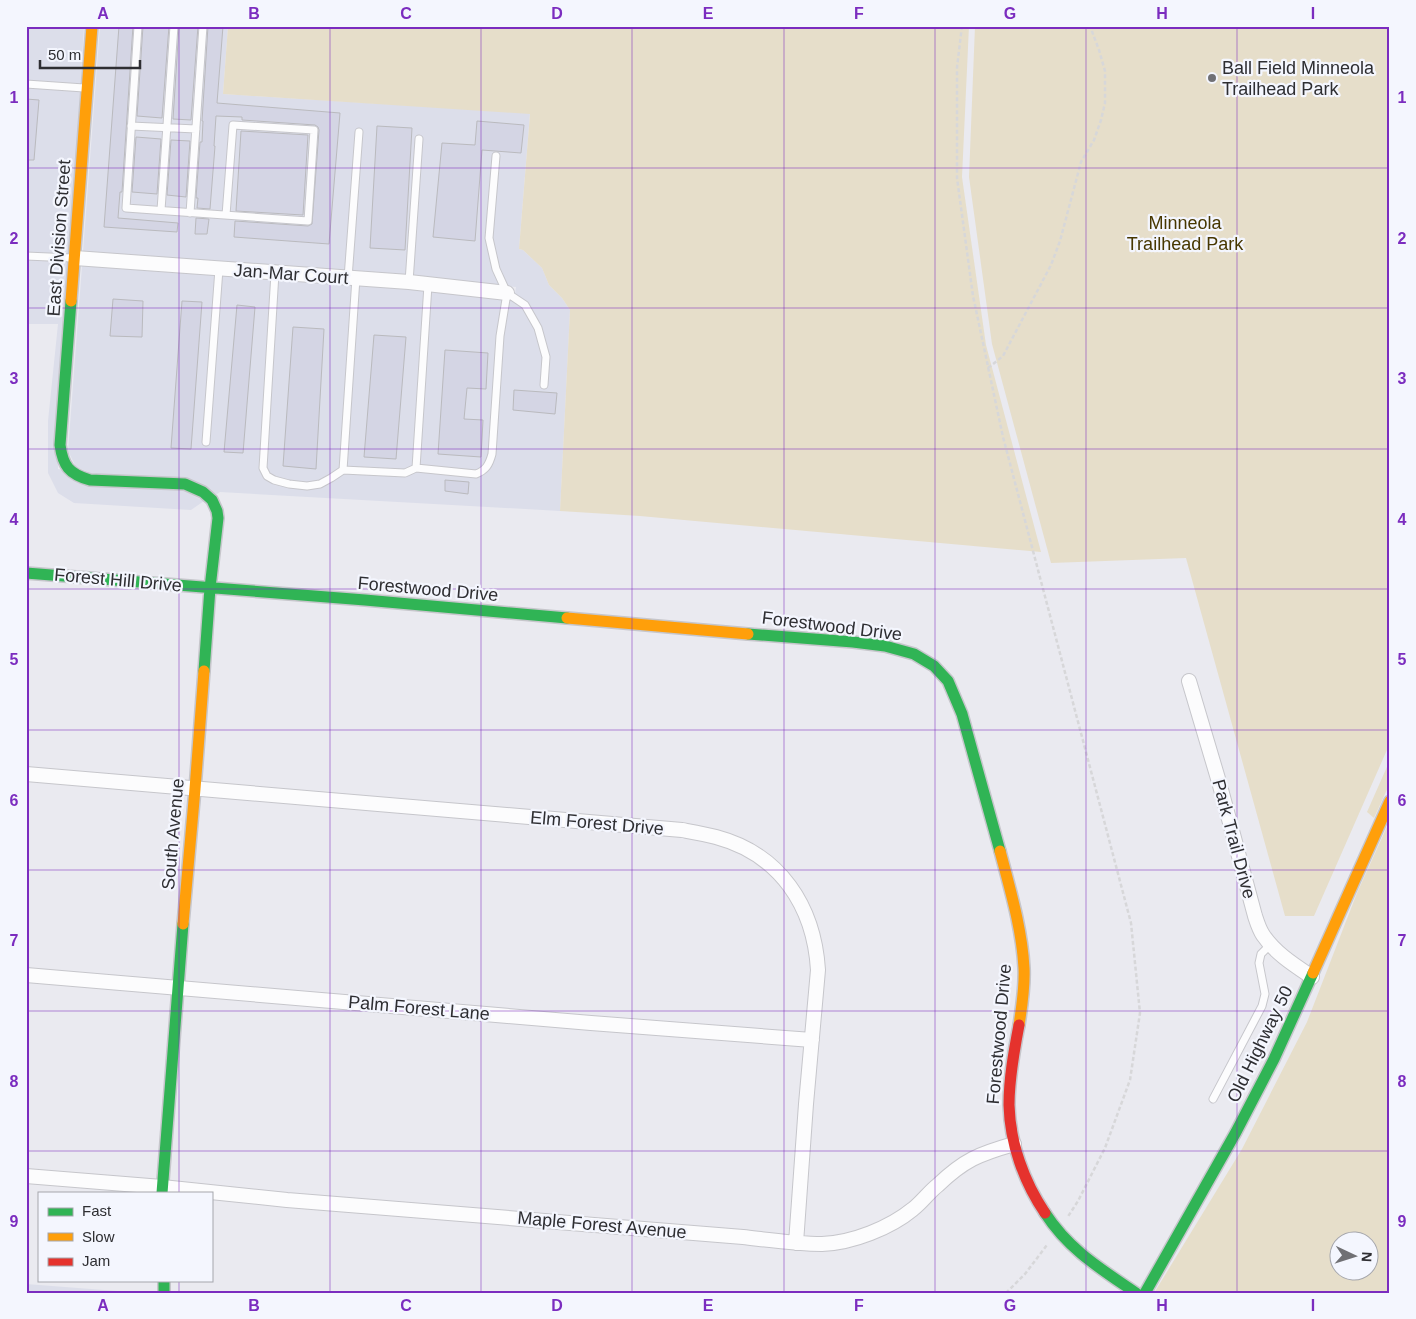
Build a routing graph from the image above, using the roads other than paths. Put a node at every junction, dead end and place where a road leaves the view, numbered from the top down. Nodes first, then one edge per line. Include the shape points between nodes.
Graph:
1 (92, 26) edge
2 (138, 26) edge
3 (174, 26) edge
4 (202, 26) edge
5 (26, 84) edge
6 (87, 88) junction
7 (131, 126) junction
8 (167, 128) junction
9 (196, 129) junction
10 (359, 132) dead end
11 (419, 139) dead end
12 (496, 156) dead end
13 (161, 210) junction
14 (190, 213) junction
15 (226, 215) junction
16 (26, 256) edge
17 (75, 258) junction
18 (219, 269) junction
19 (275, 272) junction
20 (352, 278) junction
21 (409, 282) junction
22 (428, 285) junction
23 (508, 293) junction
24 (544, 385) dead end
25 (206, 442) dead end
26 (416, 468) junction
27 (343, 470) junction
28 (196, 487) joint
29 (26, 573) edge
30 (210, 588) junction
31 (1189, 681) dead end
32 (26, 774) edge
33 (195, 789) junction
34 (1390, 801) edge
35 (1271, 944) junction
36 (26, 975) edge
37 (1312, 977) junction
38 (177, 988) junction
39 (812, 1040) junction
40 (1213, 1099) dead end
41 (1014, 1144) junction
42 (26, 1176) edge
43 (162, 1190) edge
44 (187, 1192) edge
45 (212, 1194) edge
46 (796, 1243) junction
47 (1136, 1293) edge
48 (1145, 1293) edge

1 - 6 street, East Division Street
2 - 7 lane
3 - 8 lane
4 - 9 lane
5 - 6 lane
6 - 17 street, East Division Street
7 - 8 lane
7 - 13 lane via 126,208
8 - 9 lane
8 - 13 lane
9 - 14 lane
10 - 20 lane
11 - 21 lane
12 - 23 lane via 489,238 496,269
13 - 14 lane
14 - 15 lane
15 - 15 lane via 233,125 314,130 308,221
16 - 17 lane
17 - 18 street, Jan-Mar Court
17 - 28 street, East Division Street via 60,445 65,465 70,472 90,480
18 - 19 street, Jan-Mar Court
18 - 25 lane
19 - 20 street, Jan-Mar Court
19 - 27 lane via 263,468 274,480 307,486 320,484
20 - 21 street, Jan-Mar Court
20 - 27 lane
21 - 22 street, Jan-Mar Court
22 - 23 street, Jan-Mar Court
22 - 26 lane
23 - 24 lane via 525,305 538,328 546,357
23 - 26 lane via 500,336 489,465 476,474
26 - 27 lane via 405,473
28 - 30 street, South Avenue via 206,493 217,508
29 - 30 street, Forest Hill Drive
30 - 33 street, South Avenue
30 - 41 street, Forestwood Drive via 840,640 908,652 935,665 954,693 964,721 1018,922 1024,979 1011,1066 1009,1122
31 - 35 street, Park Trail Drive via 1255,916
32 - 33 street, Elm Forest Drive
33 - 38 street, South Avenue
33 - 39 street, Elm Forest Drive via 682,830 740,846 760,857 791,888 812,928 818,970
34 - 37 street, Old Highway 50
35 - 37 street, Park Trail Drive
35 - 40 lane via 1261,954 1258,963 1265,994 1262,1006
36 - 38 street, Palm Forest Lane
37 - 48 street, Old Highway 50 via 1236,1132
38 - 39 street, Palm Forest Lane
38 - 43 street, South Avenue
39 - 46 street, Elm Forest Drive
41 - 46 street, Maple Forest Avenue via 972,1158 959,1166 915,1208 875,1232 842,1242
41 - 47 street, Forestwood Drive via 1036,1198 1058,1231 1081,1254
42 - 43 street
43 - 44 street, Maple Forest Avenue
45 - 46 street, Maple Forest Avenue

